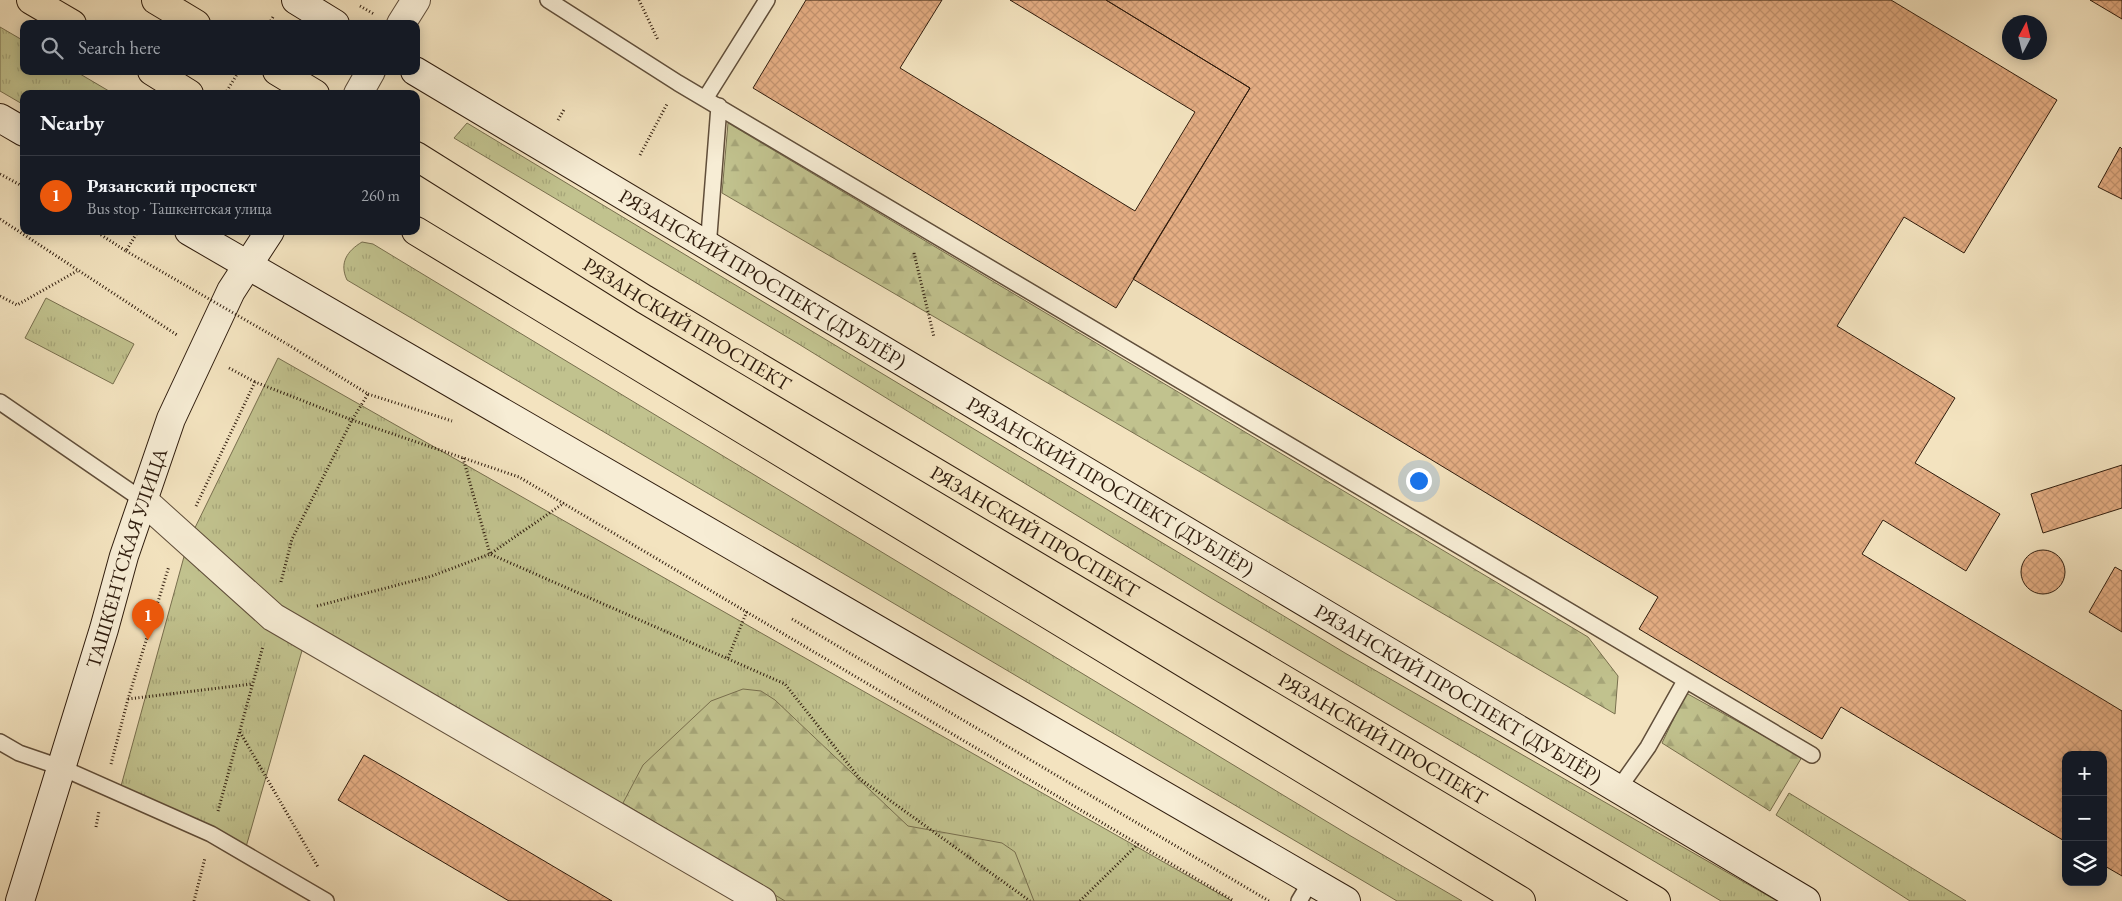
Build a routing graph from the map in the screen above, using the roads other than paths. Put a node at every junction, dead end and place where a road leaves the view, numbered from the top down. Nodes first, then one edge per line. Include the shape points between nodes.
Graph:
1 (31, 0) edge
2 (156, 0) edge
3 (296, 0) edge
4 (416, 0) edge
5 (548, 0) edge
6 (767, 0) edge
7 (65, 20) edge
8 (189, 20) edge
9 (329, 20) edge
10 (392, 20) edge
11 (420, 74) edge
12 (159, 75) edge
13 (284, 75) edge
14 (369, 75) edge
15 (183, 90) edge
16 (308, 90) edge
17 (360, 90) edge
18 (712, 103) junction
19 (0, 118) edge
20 (20, 130) edge
21 (420, 159) edge
22 (420, 233) edge
23 (196, 235) edge
24 (267, 235) edge
25 (708, 248) junction
26 (247, 266) junction
27 (0, 402) edge
28 (144, 501) junction
29 (1685, 681) junction
30 (0, 742) edge
31 (1812, 755) dead end
32 (60, 766) junction
33 (1619, 788) junction
34 (1305, 891) edge
35 (20, 901) edge
36 (326, 901) edge
37 (762, 901) edge
38 (1346, 901) edge
39 (1521, 901) edge
40 (1656, 901) edge
41 (1806, 901) edge

1 - 7 main road
2 - 8 main road
3 - 9 street
4 - 10 street
5 - 18 lane
6 - 18 lane
11 - 25 street, РЯЗАНСКИЙ ПРОСПЕКТ (ДУБЛЁР)
12 - 15 main road
13 - 16 main road
14 - 17 street
18 - 25 lane
18 - 29 lane
19 - 20 street
21 - 40 main road, РЯЗАНСКИЙ ПРОСПЕКТ via 652,304
22 - 39 main road
23 - 26 street
24 - 26 street, ТАШКЕНТСКАЯ УЛИЦА
25 - 33 street, РЯЗАНСКИЙ ПРОСПЕКТ (ДУБЛЁР)
26 - 28 street, ТАШКЕНТСКАЯ УЛИЦА via 231,291 171,419
26 - 34 street via 399,352
27 - 28 lane
28 - 32 street, ТАШКЕНТСКАЯ УЛИЦА
28 - 37 street via 273,617
29 - 31 lane
29 - 33 lane via 1648,747
30 - 32 lane via 19,753
32 - 35 street, ТАШКЕНТСКАЯ УЛИЦА
32 - 36 lane via 211,834
33 - 41 street, РЯЗАНСКИЙ ПРОСПЕКТ (ДУБЛЁР)
34 - 38 street

